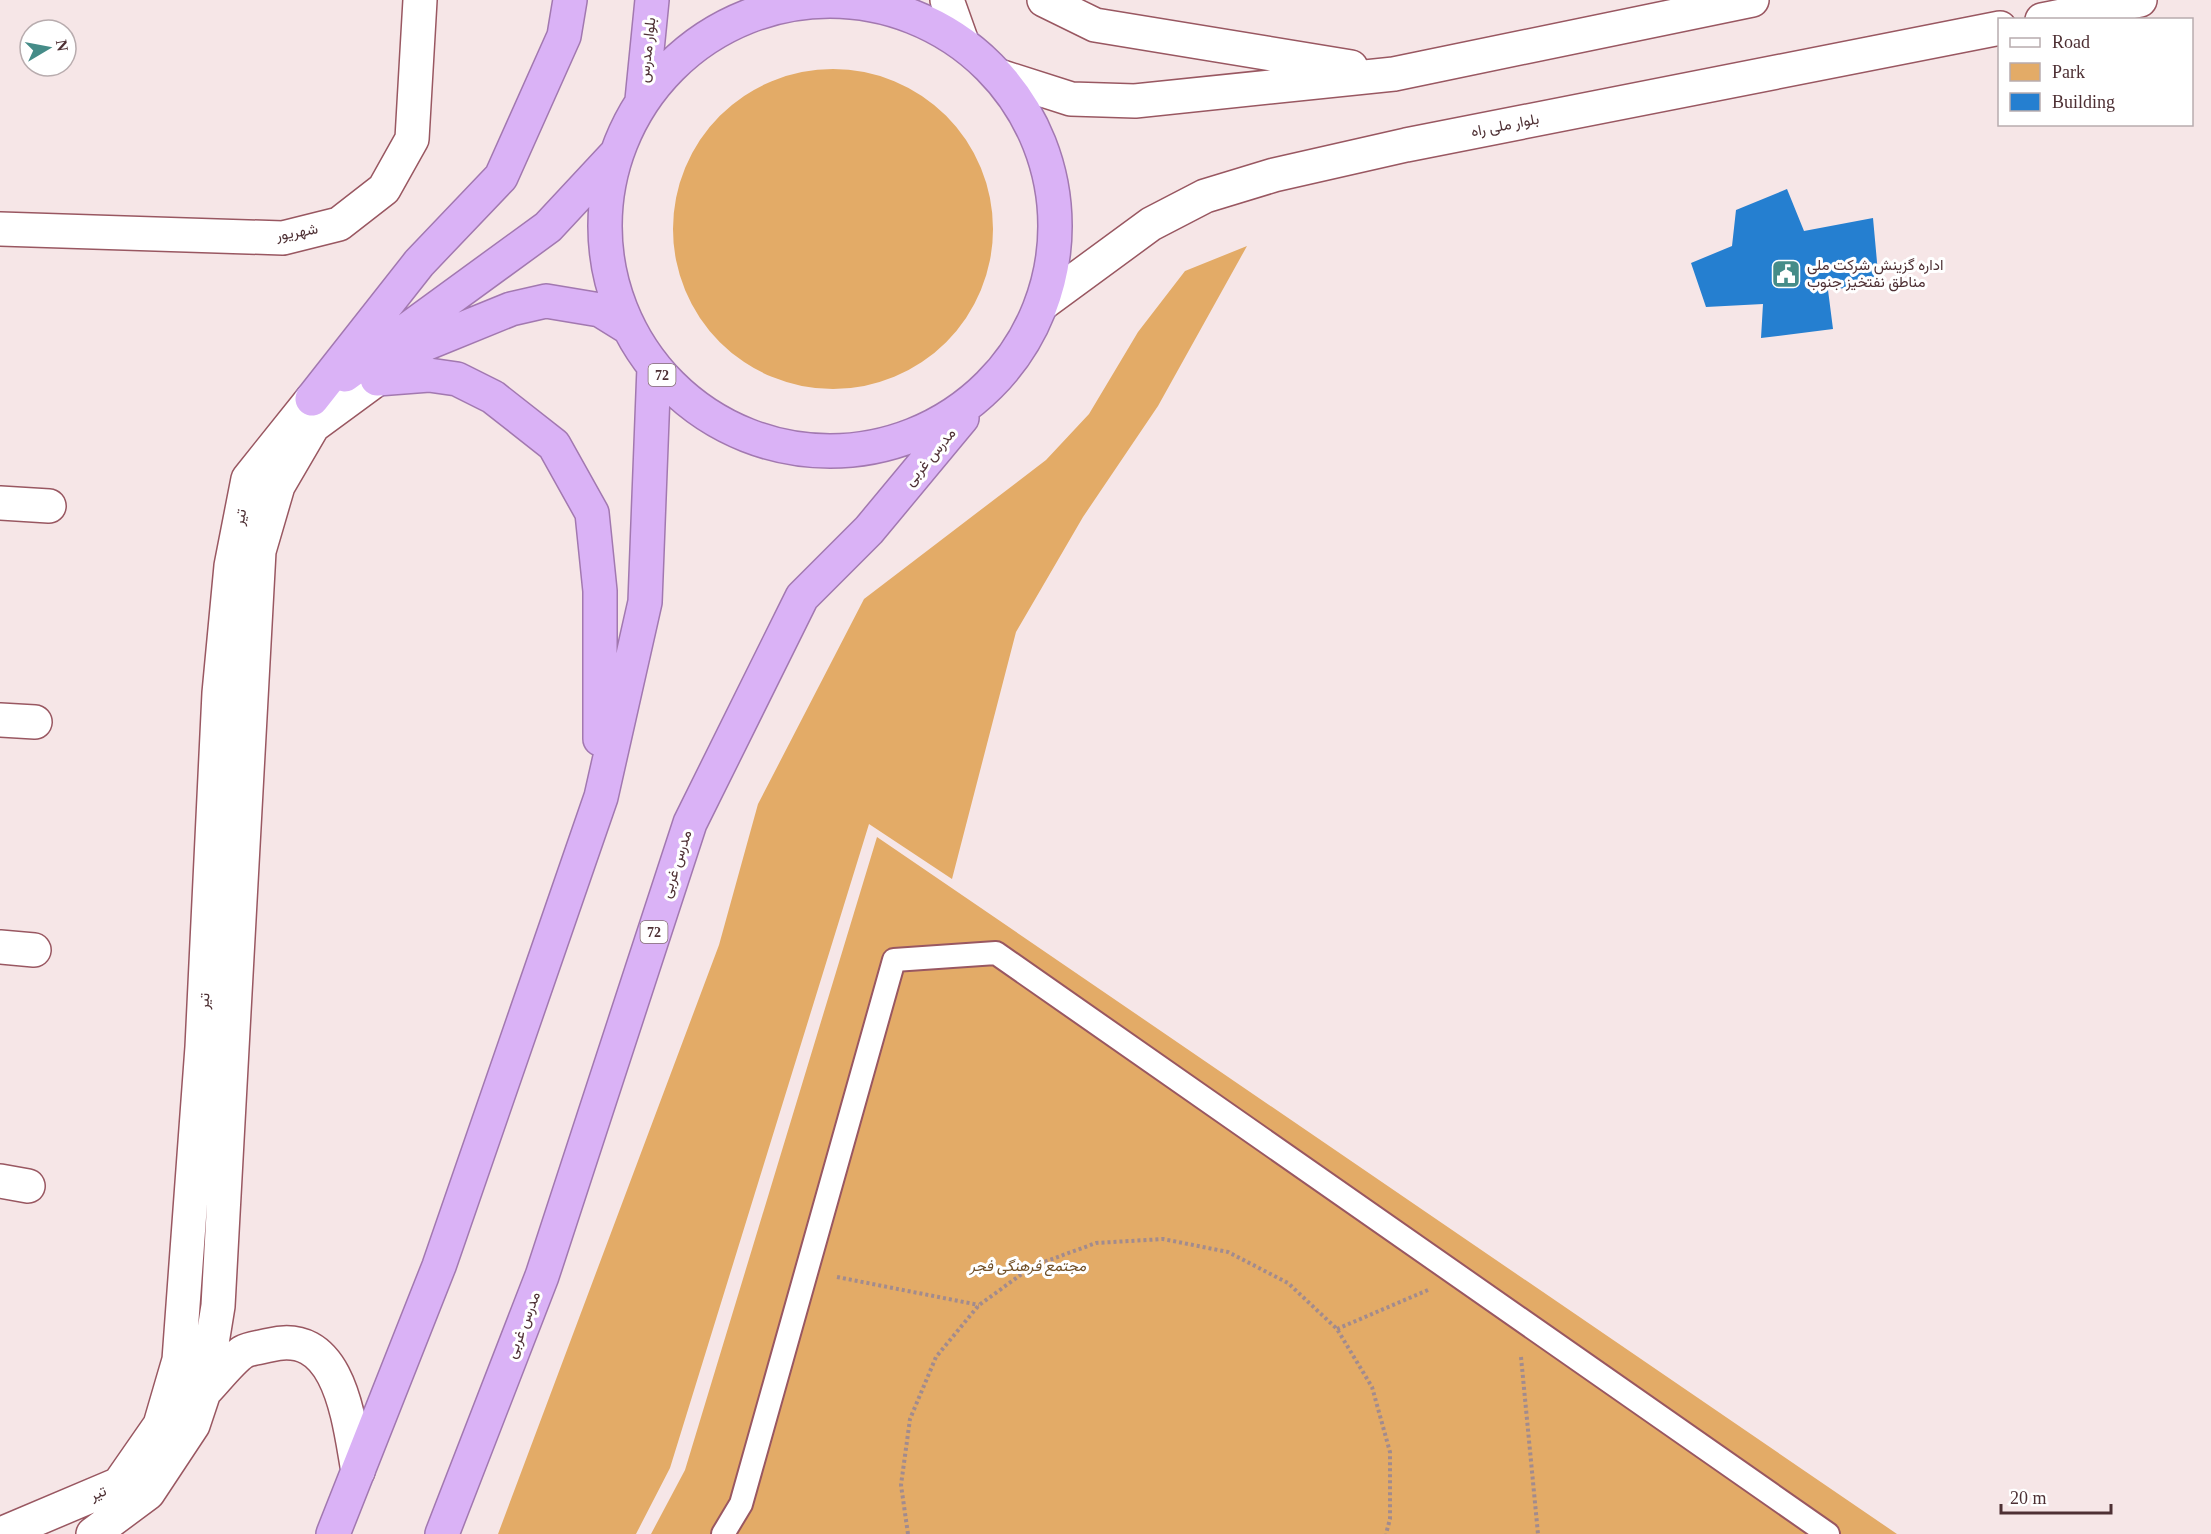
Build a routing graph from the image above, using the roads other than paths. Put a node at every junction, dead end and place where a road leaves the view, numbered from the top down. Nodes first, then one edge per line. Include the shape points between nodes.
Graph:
1 (420, 0) edge
2 (570, 0) edge
3 (652, 0) edge
4 (932, 0) edge
5 (947, 0) edge
6 (1044, 0) edge
7 (1752, 0) edge
8 (2140, 0) edge
9 (2052, 18) edge
10 (1998, 28) edge
11 (962, 42) junction
12 (1394, 74) junction
13 (999, 76) junction
14 (642, 100) junction
15 (616, 154) junction
16 (0, 229) edge
17 (1042, 304) junction
18 (629, 328) junction
19 (654, 367) junction
20 (377, 379) junction
21 (981, 395) junction
22 (312, 399) junction
23 (0, 503) edge
24 (49, 506) dead end
25 (0, 720) edge
26 (35, 722) dead end
27 (601, 797) junction
28 (0, 947) edge
29 (34, 950) dead end
30 (204, 1392) junction
31 (358, 1471) junction
32 (1, 1534) edge
33 (93, 1534) edge
34 (333, 1534) edge
35 (442, 1534) edge
36 (723, 1534) edge
37 (1828, 1534) edge

1 - 16 street, شهریور via 412,139 384,189 339,224 283,238
2 - 22 highway via 564,36 501,177 419,263
3 - 14 highway, بلوار مدرس / 72
4 - 11 highway, 72
5 - 11 street
6 - 12 street via 1095,25
7 - 12 street
8 - 9 street
10 - 17 street, بلوار ملی راه via 1274,175 1205,196 1151,224
11 - 13 highway, 72
11 - 14 highway, 72 via 908,13 850,0 789,3 732,21 681,55
12 - 13 street via 1136,101 1071,99
13 - 17 highway, 72 via 1033,126 1052,183 1056,244
14 - 15 highway, 72
15 - 18 highway, 72 via 605,212 610,272
15 - 22 highway via 548,227
17 - 21 highway, 72 via 1018,353
18 - 19 highway, 72
18 - 20 highway via 600,310 546,301 511,309 425,344
19 - 21 highway, 72 via 691,404 736,432 786,448 838,453 890,445 938,425
19 - 27 highway, 72 via 645,602
20 - 27 highway via 429,375 457,379 493,397 554,445 592,513 600,591
20 - 30 street, تیر via 313,426 278,486 259,551 218,1306
21 - 35 highway, مدرس غربی / 72 via 869,530 802,597 690,823 542,1276
22 - 32 street, تیر via 248,479 231,566 219,693 201,1047 179,1360 160,1425 118,1484
23 - 24 street
25 - 26 street
27 - 31 highway, 72 via 439,1266
28 - 29 street
30 - 31 street via 244,1352 287,1341 318,1353 338,1381
30 - 33 street, تیر via 194,1425 148,1493
31 - 34 highway, 72
36 - 37 lane via 741,1504 894,960 996,953

